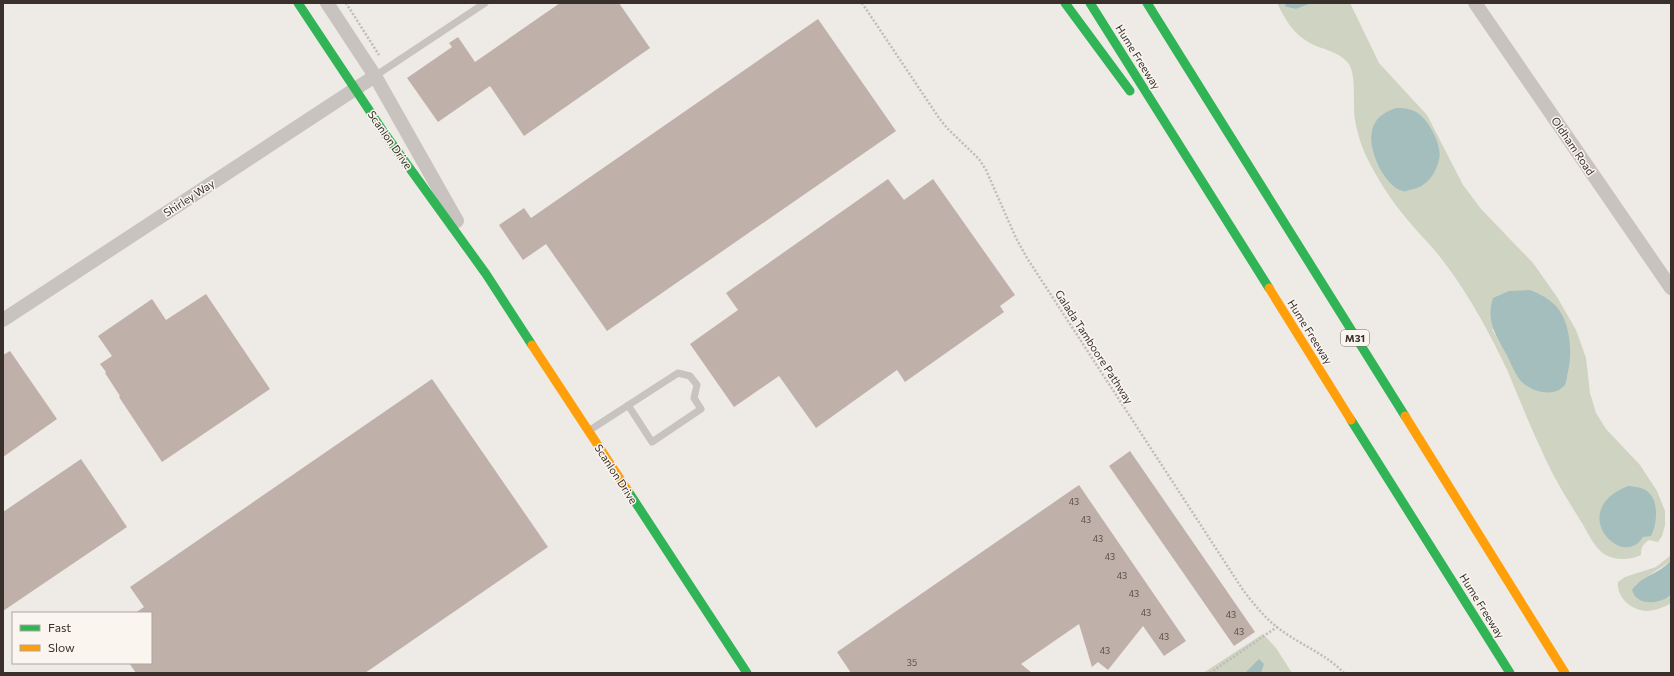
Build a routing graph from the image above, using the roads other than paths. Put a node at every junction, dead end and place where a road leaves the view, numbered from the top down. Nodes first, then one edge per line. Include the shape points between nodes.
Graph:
1 (298, 3) edge
2 (327, 3) edge
3 (485, 3) edge
4 (1065, 3) edge
5 (1090, 3) edge
6 (1147, 3) edge
7 (1475, 3) edge
8 (375, 76) junction
9 (354, 90) junction
10 (1136, 100) dead end
11 (1160, 132) dead end
12 (1230, 228) junction
13 (486, 274) junction
14 (1671, 288) edge
15 (3, 320) edge
16 (628, 405) junction
17 (588, 431) junction
18 (747, 673) edge
19 (1510, 673) edge
20 (1564, 673) edge

1 - 9 main road, Scanlon Drive
2 - 8 street, Scanlon Drive
3 - 8 lane
4 - 10 main road
5 - 12 main road, Hume Freeway
6 - 20 main road, M31
7 - 14 street, Oldham Road
8 - 9 street, Shirley Way
8 - 13 street, Scanlon Drive
9 - 13 main road, Scanlon Drive
9 - 15 street, Shirley Way
11 - 12 main road
12 - 19 main road, Hume Freeway
13 - 17 main road, Scanlon Drive
16 - 16 lane via 678,373 690,376 697,385 694,398 701,409 652,442
16 - 17 lane
17 - 18 main road, Scanlon Drive

